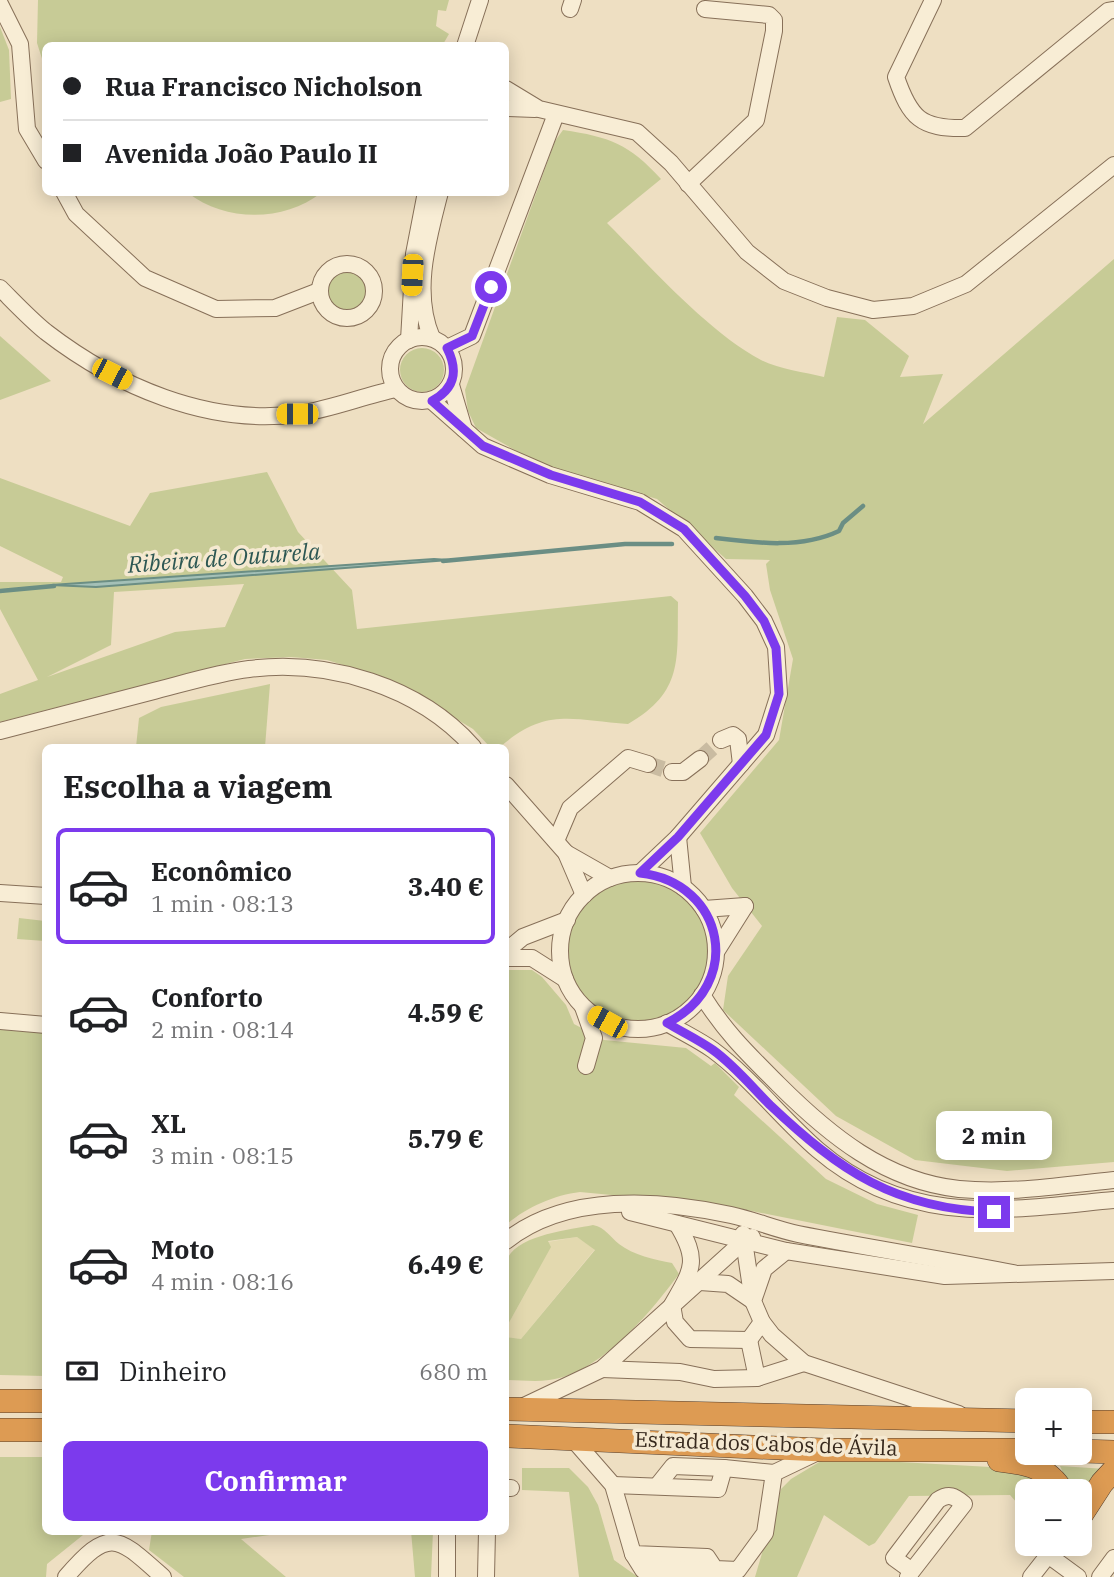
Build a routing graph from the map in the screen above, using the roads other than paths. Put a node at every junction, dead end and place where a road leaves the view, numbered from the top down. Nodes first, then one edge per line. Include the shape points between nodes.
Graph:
1 (480, 0) edge
2 (933, 0) edge
3 (0, 4) edge
4 (705, 9) dead end
5 (1114, 10) edge
6 (475, 22) junction
7 (468, 42) edge
8 (478, 42) edge
9 (509, 91) edge
10 (509, 108) edge
11 (539, 109) junction
12 (556, 114) junction
13 (42, 154) edge
14 (1114, 165) edge
15 (688, 184) junction
16 (66, 196) edge
17 (425, 196) edge
18 (439, 196) edge
19 (0, 288) edge
20 (319, 291) dead end
21 (432, 338) junction
22 (409, 340) junction
23 (447, 348) junction
24 (390, 368) junction
25 (451, 385) junction
26 (396, 389) junction
27 (359, 397) junction
28 (432, 401) junction
29 (464, 429) junction
30 (0, 731) edge
31 (721, 740) dead end
32 (470, 744) edge
33 (700, 759) tunnel mouth
34 (648, 764) tunnel mouth
35 (741, 764) junction
36 (671, 772) tunnel mouth
37 (509, 788) edge
38 (678, 837) junction
39 (561, 847) junction
40 (640, 873) junction
41 (610, 878) junction
42 (683, 887) junction
43 (0, 893) edge
44 (584, 895) junction
45 (42, 896) edge
46 (704, 909) junction
47 (567, 919) junction
48 (509, 949) edge
49 (716, 952) junction
50 (509, 958) edge
51 (565, 979) junction
52 (702, 995) junction
53 (582, 1005) junction
54 (0, 1021) edge
55 (667, 1023) junction
56 (42, 1025) edge
57 (586, 1066) dead end
58 (1114, 1180) edge
59 (1114, 1200) edge
60 (603, 1205) junction
61 (730, 1215) junction
62 (677, 1224) junction
63 (796, 1234) junction
64 (509, 1239) edge
65 (746, 1239) junction
66 (786, 1251) junction
67 (1114, 1271) edge
68 (1013, 1273) junction
69 (700, 1282) junction
70 (753, 1301) junction
71 (672, 1305) junction
72 (762, 1322) junction
73 (749, 1340) junction
74 (804, 1363) junction
75 (602, 1369) junction
76 (757, 1378) junction
77 (0, 1401) edge
78 (42, 1401) edge
79 (511, 1409) edge
80 (974, 1420) junction
81 (1015, 1421) edge
82 (1092, 1422) edge
83 (1114, 1422) edge
84 (0, 1430) edge
85 (42, 1430) edge
86 (509, 1436) edge
87 (572, 1438) junction
88 (927, 1447) junction
89 (823, 1450) junction
90 (1015, 1450) edge
91 (1092, 1451) edge
92 (1114, 1452) edge
93 (1114, 1470) edge
94 (775, 1473) junction
95 (1054, 1479) edge
96 (613, 1485) junction
97 (1092, 1498) edge
98 (447, 1535) edge
99 (487, 1535) edge
100 (1047, 1556) edge
101 (1057, 1556) edge
102 (1114, 1558) edge
103 (910, 1574) edge
104 (1072, 1575) edge
105 (66, 1577) edge
106 (163, 1577) edge
107 (447, 1577) edge
108 (486, 1577) edge
109 (1031, 1577) edge
110 (1100, 1577) edge

1 - 6 street
2 - 5 street via 896,77 916,118 939,129 965,128
3 - 13 street via 20,44 27,129
4 - 15 street via 769,15 774,31 756,120
6 - 7 street
6 - 8 street
9 - 11 street
10 - 11 street
11 - 12 street
12 - 15 street via 637,132
12 - 23 street via 472,336
14 - 15 street via 966,284 913,306 873,310 784,281 747,252
16 - 20 street via 76,214 145,278 216,309 275,307
17 - 22 street via 414,254
18 - 21 street via 421,292 423,319
19 - 27 street via 47,332 160,398 225,414 297,414
21 - 22 street
21 - 23 street
22 - 24 street via 397,350
23 - 25 street via 454,362
24 - 26 street
24 - 27 street
25 - 28 street
25 - 29 street
26 - 27 street
26 - 28 street via 415,401
28 - 29 street
29 - 35 street via 483,446 551,475 640,502 684,529 745,596 764,621 776,648 779,694 766,735
30 - 32 street via 202,679 249,669 292,667 340,673 398,692 443,719
31 - 35 street via 733,735 738,739
33 - 36 street via 683,772
34 - 39 street via 628,758 570,808
35 - 38 street
37 - 39 street
38 - 40 street
38 - 42 street
39 - 41 street
39 - 44 street
40 - 41 street
40 - 42 street
41 - 44 street
42 - 46 street
43 - 45 street
44 - 47 street
46 - 49 street
46 - 49 street via 745,906
47 - 48 street via 523,937
47 - 51 street via 560,949
49 - 52 street via 710,982
50 - 51 street via 532,958
51 - 53 street
52 - 55 street
52 - 58 street via 726,1033 817,1123 878,1164 932,1184 995,1192
53 - 55 street via 621,1027 652,1028
53 - 57 street via 594,1038
54 - 56 street
55 - 59 street via 713,1050 820,1152 899,1195 964,1211 994,1212
60 - 61 street via 676,1206
60 - 62 street
60 - 64 street via 546,1216
61 - 63 street
61 - 65 street
62 - 65 street
62 - 71 street via 691,1245 692,1269
63 - 65 street via 764,1233
63 - 68 street
65 - 66 street
65 - 69 street
65 - 70 street
66 - 68 street via 945,1276
66 - 70 street via 764,1269
67 - 68 street
69 - 70 street via 728,1284
69 - 71 street
70 - 72 street
71 - 73 street via 675,1322 690,1339
71 - 75 street
72 - 73 street
72 - 74 street
73 - 76 street
74 - 76 street
74 - 80 street
75 - 76 street
75 - 79 street
77 - 78 highway
79 - 80 highway, Estrada dos Cabos de Ávila
80 - 81 highway, Estrada dos Cabos de Ávila
82 - 83 highway
84 - 85 highway
86 - 87 highway, Estrada dos Cabos de Ávila
87 - 89 highway, Estrada dos Cabos de Ávila
87 - 96 street
88 - 89 highway, Estrada dos Cabos de Ávila
88 - 90 highway, Estrada dos Cabos de Ávila
88 - 95 highway via 1035,1467
89 - 94 street
91 - 92 highway
93 - 97 highway
94 - 96 street via 673,1466 657,1486
94 - 96 street via 765,1533 738,1570 715,1569 707,1557 634,1554
98 - 107 street
99 - 108 street
100 - 109 street
101 - 104 street
102 - 110 street
103 - 103 street via 894,1558 938,1500 954,1496 964,1504
105 - 106 street via 100,1544 114,1541 130,1548

